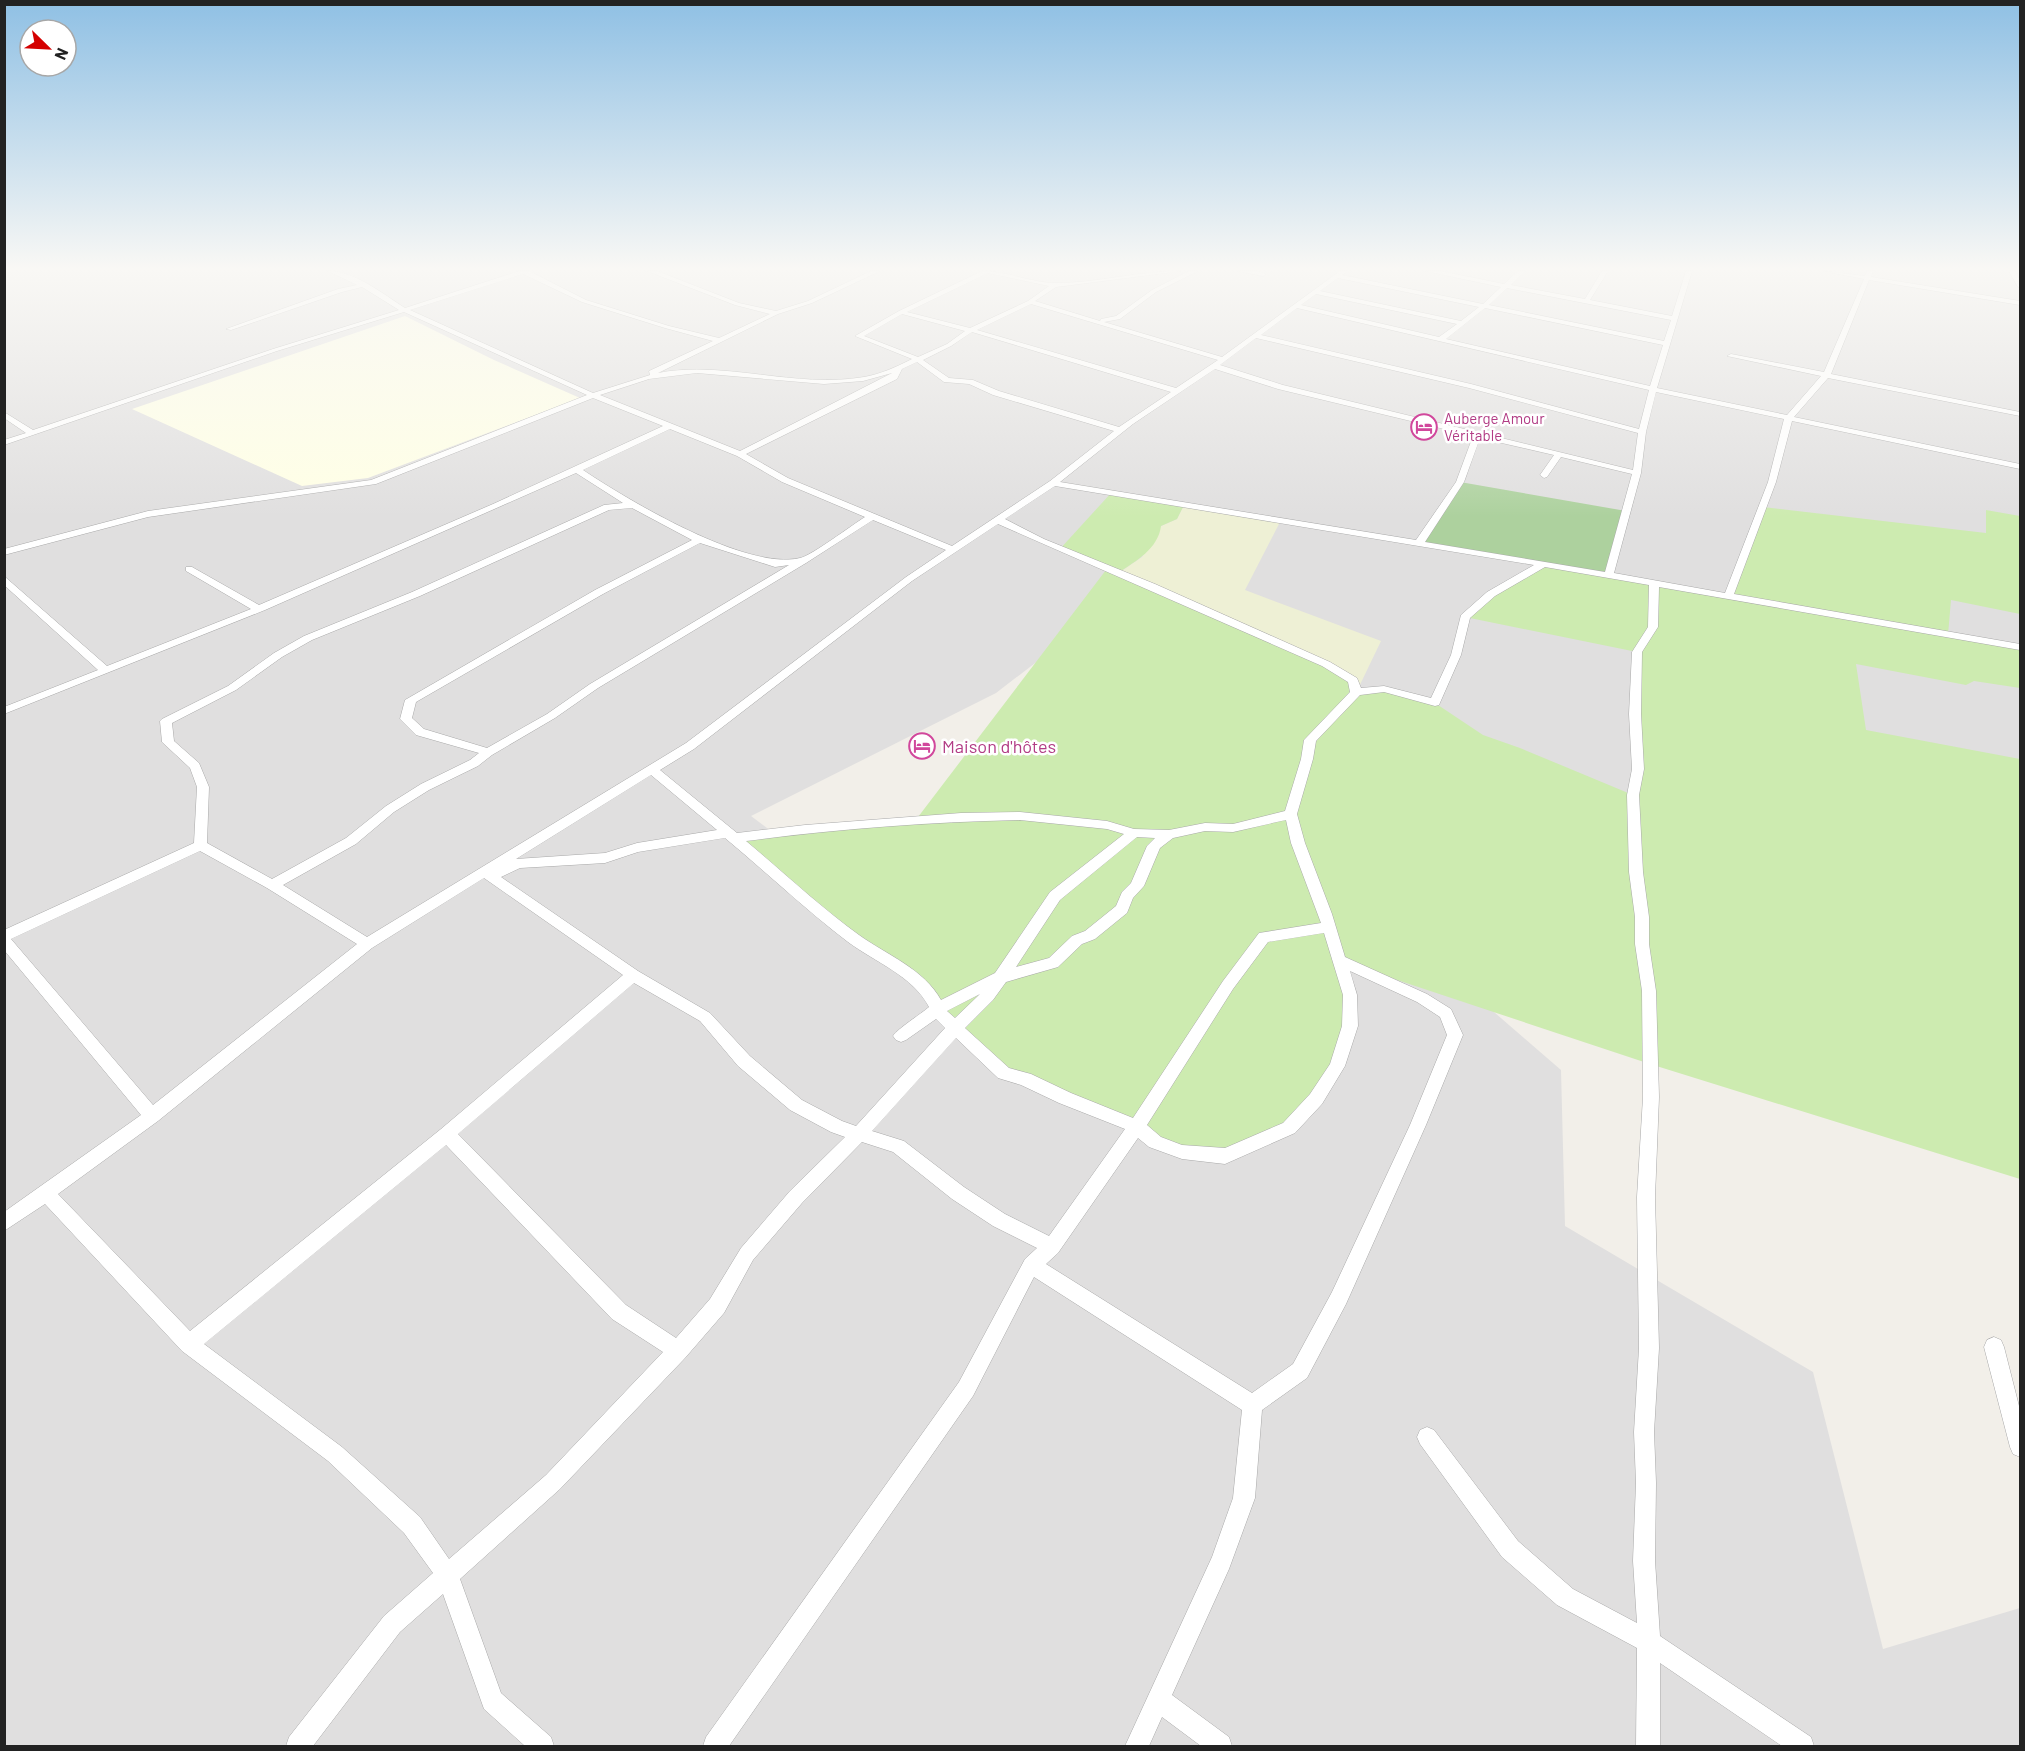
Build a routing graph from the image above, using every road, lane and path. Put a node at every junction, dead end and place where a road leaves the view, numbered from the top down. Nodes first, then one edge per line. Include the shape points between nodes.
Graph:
1 (268, 353) edge
2 (498, 353) edge
3 (693, 353) edge
4 (901, 353) edge
5 (931, 353) edge
6 (1047, 353) edge
7 (1203, 353) edge
8 (1232, 353) edge
9 (1328, 353) edge
10 (1495, 353) edge
11 (1663, 353) edge
12 (1836, 353) edge
13 (1731, 356) dead end
14 (917, 359) junction
15 (1223, 359) junction
16 (1214, 366) junction
17 (899, 368) junction
18 (1827, 374) junction
19 (646, 376) junction
20 (1653, 389) junction
21 (1177, 391) junction
22 (592, 395) junction
23 (4, 414) edge
24 (2020, 414) edge
25 (1788, 419) junction
26 (669, 426) junction
27 (1121, 430) junction
28 (32, 432) junction
29 (1642, 432) junction
30 (1478, 433) junction
31 (4, 443) edge
32 (740, 454) junction
33 (1559, 454) junction
34 (2020, 467) edge
35 (578, 470) junction
36 (1637, 473) junction
37 (1544, 475) dead end
38 (1053, 483) junction
39 (634, 505) junction
40 (871, 517) junction
41 (999, 519) junction
42 (699, 540) junction
43 (1419, 543) junction
44 (953, 550) junction
45 (4, 552) edge
46 (803, 561) junction
47 (1543, 564) junction
48 (189, 569) dead end
49 (1609, 575) junction
50 (4, 579) edge
51 (1654, 583) junction
52 (1728, 597) junction
53 (257, 608) junction
54 (2020, 647) edge
55 (104, 670) junction
56 (1356, 693) junction
57 (4, 711) edge
58 (488, 752) junction
59 (654, 770) junction
60 (1291, 814) junction
61 (1134, 833) junction
62 (1169, 834) junction
63 (731, 835) junction
64 (200, 845) junction
65 (488, 875) junction
66 (272, 885) junction
67 (1329, 927) junction
68 (4, 938) edge
69 (367, 944) junction
70 (1339, 960) junction
71 (633, 975) junction
72 (999, 978) junction
73 (939, 1008) junction
74 (956, 1028) junction
75 (901, 1036) dead end
76 (152, 1116) junction
77 (1136, 1126) junction
78 (447, 1134) junction
79 (859, 1134) junction
80 (46, 1193) junction
81 (4, 1223) edge
82 (1052, 1247) junction
83 (1031, 1265) junction
84 (189, 1344) junction
85 (1994, 1347) dead end
86 (678, 1351) junction
87 (1252, 1405) junction
88 (1427, 1437) dead end
89 (2020, 1447) edge
90 (447, 1574) junction
91 (1649, 1642) junction
92 (1158, 1699) junction
93 (298, 1746) edge
94 (542, 1746) edge
95 (715, 1746) edge
96 (1137, 1746) edge
97 (1220, 1746) edge
98 (1647, 1746) edge
99 (1802, 1746) edge

1 - 28 street
2 - 22 street
3 - 19 street
4 - 14 street
5 - 14 street
6 - 21 street
7 - 15 street
8 - 15 street
9 - 29 street via 1472,386
10 - 20 street
11 - 20 street
12 - 18 street
13 - 18 street
14 - 17 street
14 - 27 street via 947,380 970,382
15 - 16 street
16 - 21 street
16 - 30 street via 1281,387
17 - 19 street via 877,378 843,382 703,371
17 - 32 street via 894,377
18 - 24 street
18 - 25 street
19 - 22 street
20 - 25 street
20 - 29 street
21 - 27 street
22 - 26 street
22 - 45 street via 373,482 148,514
23 - 28 street
25 - 34 street
25 - 52 street via 1772,482
26 - 32 street
26 - 35 street
27 - 38 street
28 - 31 street
29 - 36 street
30 - 33 street
30 - 43 street via 1460,483
32 - 40 street via 785,480
33 - 36 street
33 - 37 street
35 - 39 street
35 - 53 street
36 - 49 street
38 - 41 street
38 - 43 street
39 - 42 street
39 - 64 street via 607,507 416,594 308,638 232,688 166,721 168,742 195,766 203,787
40 - 44 street
40 - 46 street
41 - 44 street
41 - 56 street via 1004,525 1059,550 1149,585 1326,664 1353,680
42 - 46 street via 775,564
42 - 58 street via 599,592 411,700 406,718 420,732
43 - 47 street
44 - 59 street
46 - 58 street
47 - 49 street
47 - 56 street via 1491,594 1465,617 1456,655 1435,704 1384,689
48 - 53 street
49 - 51 street
50 - 55 street
51 - 52 street
51 - 91 street via 1653,627 1637,652 1638,769 1634,795 1636,872 1649,991 1651,1097 1646,1197 1649,1348 1644,1432 1644,1561
52 - 54 street
53 - 55 street
55 - 57 street
56 - 60 street via 1310,740
58 - 66 street via 390,809 351,841
59 - 63 street
59 - 65 street
60 - 62 street via 1251,825 1205,827
60 - 67 street
61 - 62 street
61 - 63 street via 1107,825 1020,816
61 - 72 street via 1055,896
62 - 72 street via 1154,846 1122,909 1090,935 1077,940 1053,963
63 - 65 street via 637,848 605,858 518,864
63 - 73 street via 854,939 928,990
64 - 66 street
64 - 68 street
65 - 69 street
65 - 71 street
66 - 69 street
67 - 70 street
67 - 77 street via 1264,937
68 - 76 street
69 - 76 street
70 - 77 street via 1350,995 1350,1026 1337,1066 1316,1099 1289,1128 1225,1155 1182,1152 1155,1142
70 - 87 street via 1446,1013 1455,1035 1339,1298 1300,1371
71 - 78 street
71 - 79 street via 705,1017 744,1060 796,1105
72 - 73 street
72 - 74 street via 988,996
73 - 74 street via 941,1015
73 - 75 street
74 - 77 street via 1004,1073
74 - 79 street
76 - 80 street
77 - 82 street
78 - 84 street
78 - 86 street via 619,1312
79 - 82 street via 898,1146 982,1209
79 - 86 street via 796,1197 747,1254 717,1306
80 - 81 street
80 - 84 street
82 - 83 street
83 - 87 street
83 - 95 street via 966,1389
84 - 90 street via 335,1454 411,1525
85 - 89 street
86 - 90 street via 553,1482
87 - 92 street via 1244,1498 1221,1561
88 - 91 street via 1510,1549 1566,1597
90 - 93 street via 392,1624
90 - 94 street via 492,1701
91 - 98 street
91 - 99 street
92 - 96 street
92 - 97 street

